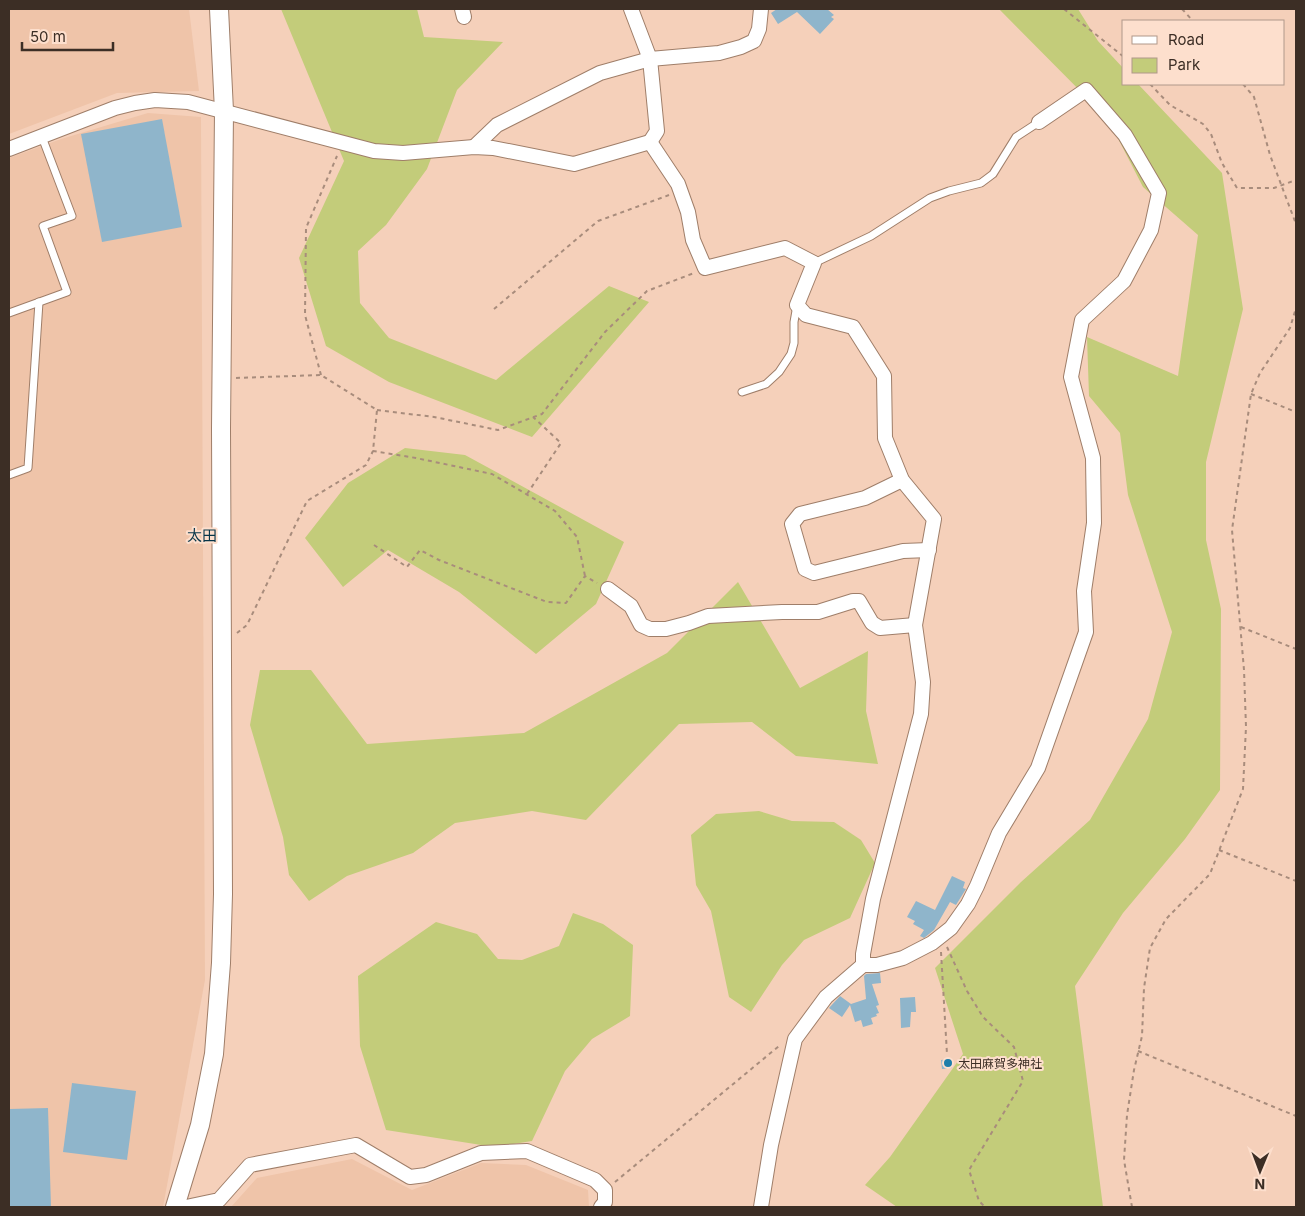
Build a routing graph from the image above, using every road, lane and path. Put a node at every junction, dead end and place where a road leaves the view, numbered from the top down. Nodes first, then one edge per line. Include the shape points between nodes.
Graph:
1 (219, 9) edge
2 (631, 9) edge
3 (761, 9) edge
4 (1064, 9) edge
5 (1182, 9) edge
6 (1192, 20) edge
7 (1122, 55) edge
8 (650, 59) junction
9 (1151, 85) edge
10 (1244, 85) edge
11 (224, 111) junction
12 (1039, 122) joint
13 (42, 137) junction
14 (342, 142) junction
15 (650, 142) junction
16 (474, 148) junction
17 (9, 149) edge
18 (1296, 180) edge
19 (1282, 185) junction
20 (680, 191) junction
21 (1296, 224) edge
22 (814, 263) junction
23 (706, 268) junction
24 (39, 302) junction
25 (798, 305) junction
26 (1296, 308) edge
27 (494, 309) dead end
28 (9, 313) edge
29 (321, 375) junction
30 (221, 378) junction
31 (742, 392) dead end
32 (1251, 394) junction
33 (377, 410) junction
34 (1296, 412) edge
35 (533, 417) junction
36 (373, 451) junction
37 (9, 475) edge
38 (902, 480) junction
39 (527, 494) junction
40 (374, 545) dead end
41 (929, 550) junction
42 (585, 576) junction
43 (608, 589) joint
44 (915, 625) junction
45 (1241, 627) junction
46 (222, 645) junction
47 (1296, 649) edge
48 (1219, 850) junction
49 (1296, 881) edge
50 (940, 937) junction
51 (863, 965) junction
52 (795, 1039) junction
53 (1138, 1051) junction
54 (947, 1054) dead end
55 (1296, 1116) edge
56 (605, 1190) junction
57 (175, 1207) edge
58 (186, 1207) edge
59 (601, 1207) edge
60 (761, 1207) edge
61 (985, 1207) edge
62 (1132, 1207) edge

1 - 11 street
2 - 8 street
3 - 8 street via 754,42 720,53
4 - 7 path
5 - 6 path
8 - 15 street via 657,131
8 - 16 street via 600,73 522,112 497,125
9 - 19 path via 1170,105 1204,124 1237,188
10 - 19 path via 1254,97
11 - 13 street via 188,102 156,100 115,108
11 - 14 street
11 - 30 street
12 - 22 lane via 1016,136 992,174 981,183 930,198 870,236
12 - 50 street via 1086,90 1124,135 1159,193 1151,230 1124,282 1082,320 1071,378 1093,458 1094,523 1084,591 1086,632 1038,768 999,833 968,904 951,928
13 - 17 street
13 - 24 lane via 72,216 43,226 67,292
14 - 16 street via 374,151 402,153
14 - 29 path via 306,228 306,315
15 - 16 street via 574,164 493,148
15 - 20 street
18 - 19 path
19 - 21 path
20 - 23 street via 693,240
20 - 27 path via 598,221
22 - 23 street via 785,248
22 - 25 street
23 - 35 path via 647,292 605,332 542,414
24 - 28 lane
24 - 37 lane via 28,468
25 - 31 lane via 792,354 766,384
25 - 38 street via 806,316 853,327 884,376 885,438
26 - 32 path via 1290,328 1260,373
29 - 30 path
29 - 33 path
30 - 46 street
32 - 34 path
32 - 45 path via 1232,530
33 - 35 path via 498,430
33 - 36 path
35 - 39 path via 561,443
36 - 39 path via 492,474
36 - 46 path via 366,465 308,502 248,626
38 - 41 street via 934,519
38 - 41 street via 865,498 800,514 792,524 805,568 814,573 903,551
39 - 42 path via 555,511 577,537
40 - 42 path via 407,567 420,550 547,602 566,603
41 - 44 street
42 - 43 path
43 - 44 street via 631,606 641,625 650,629 666,629 708,616 818,612 853,601 859,601 872,623 880,628
44 - 51 street via 922,682 921,714 873,899
45 - 47 path
45 - 48 path via 1246,726 1243,790
46 - 57 street via 221,963 214,1054 200,1124
48 - 49 path
48 - 53 path via 1210,874 1166,919 1150,948
50 - 51 street via 903,958
50 - 54 path
50 - 61 path via 983,1017 1014,1047 1023,1081 969,1170 979,1201
51 - 52 street via 826,997
52 - 56 path via 784,1042
52 - 60 street
53 - 55 path
53 - 62 path via 1127,1115 1124,1160
56 - 58 street via 595,1180 527,1152 481,1153 426,1175 410,1177 356,1145 250,1165 220,1200
56 - 59 street via 605,1202

